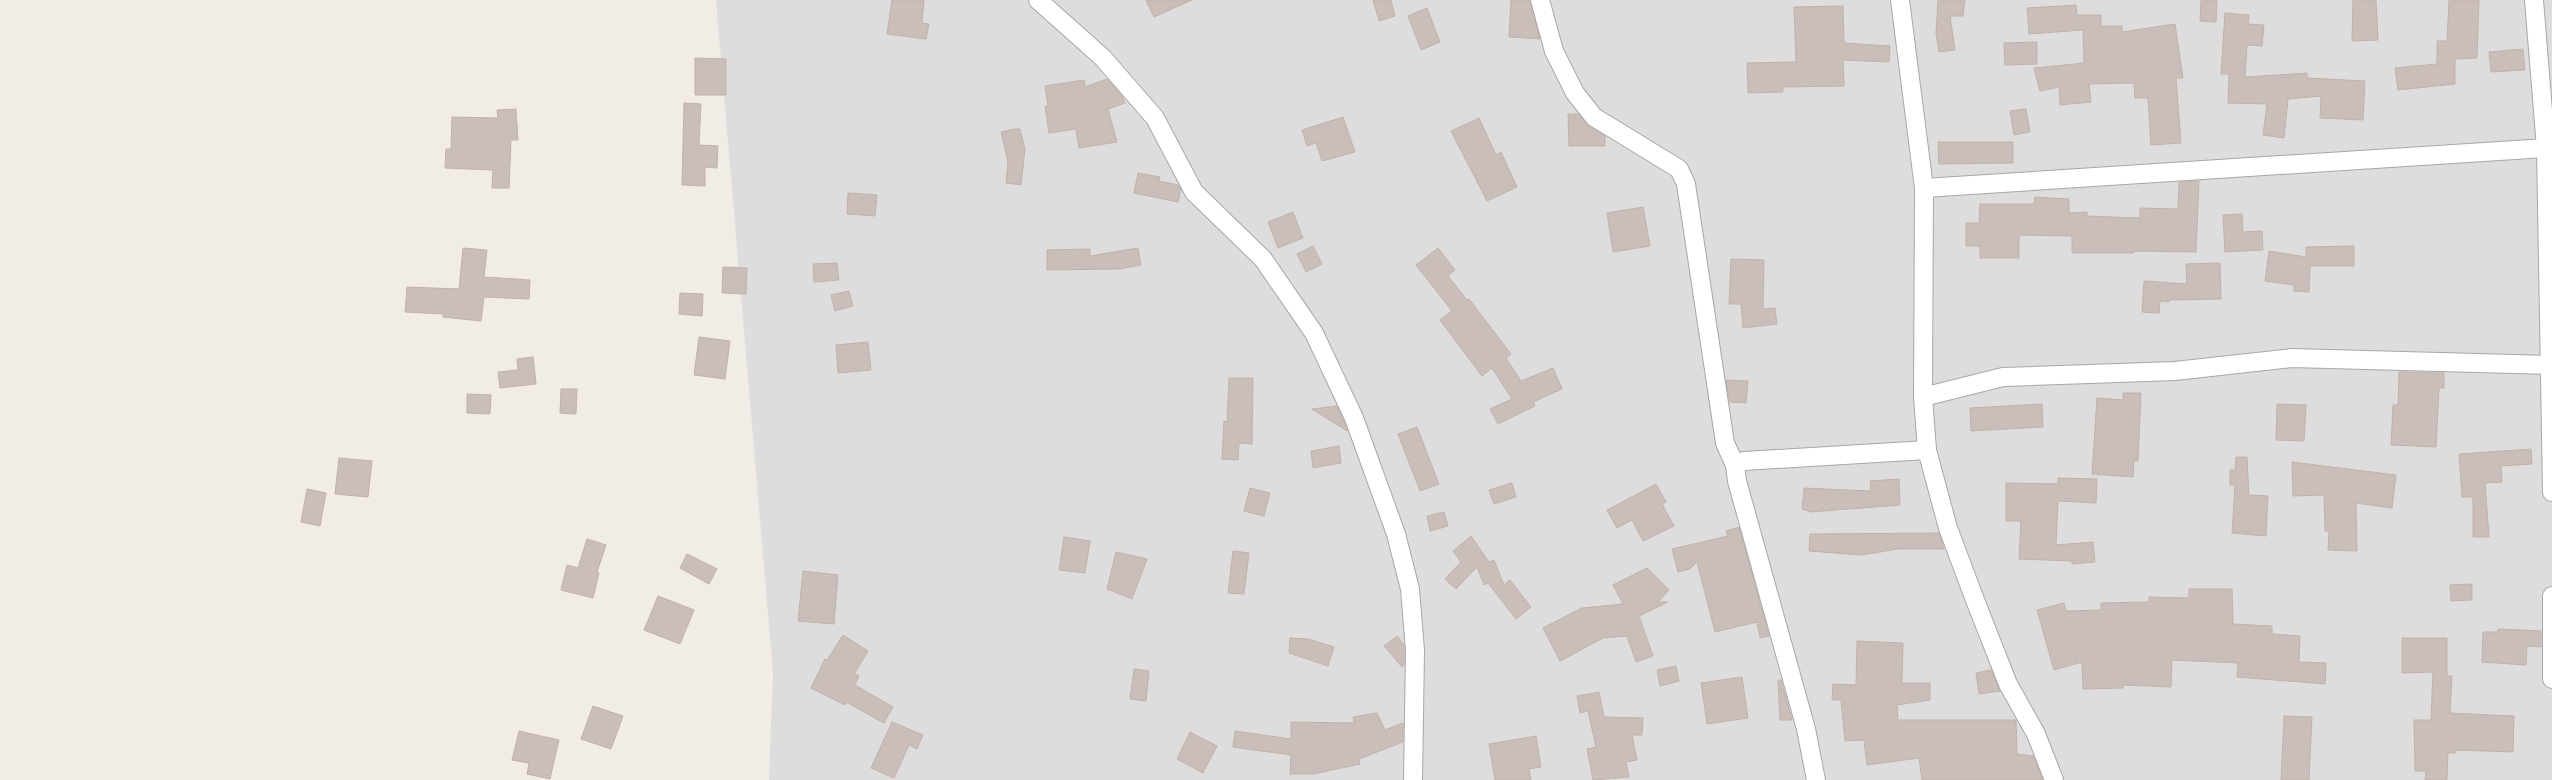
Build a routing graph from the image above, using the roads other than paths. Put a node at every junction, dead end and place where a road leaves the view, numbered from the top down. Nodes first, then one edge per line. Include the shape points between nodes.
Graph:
1 (1038, 0) edge
2 (1540, 0) edge
3 (1900, 0) edge
4 (2534, 0) edge
5 (2546, 148) junction
6 (1924, 188) junction
7 (2550, 365) junction
8 (1923, 397) junction
9 (1927, 450) junction
10 (1735, 465) junction
11 (2552, 492) edge
12 (2552, 596) edge
13 (2552, 679) edge
14 (1413, 780) edge
15 (1816, 780) edge
16 (2054, 780) edge

1 - 14 street via 1103,58 1155,118 1194,192 1263,259 1314,333 1354,418 1396,534 1410,589 1415,650
2 - 10 street via 1554,51 1580,99 1594,117 1679,169 1686,184 1725,443
3 - 6 street
4 - 5 street
5 - 6 street
5 - 7 street
6 - 8 street
7 - 8 street via 2292,358 2174,372 2003,377
7 - 11 street
8 - 9 street
9 - 10 street via 1744,461
9 - 16 street via 1948,528 1975,600 2008,684 2036,734
10 - 15 street via 1806,729
12 - 13 street

